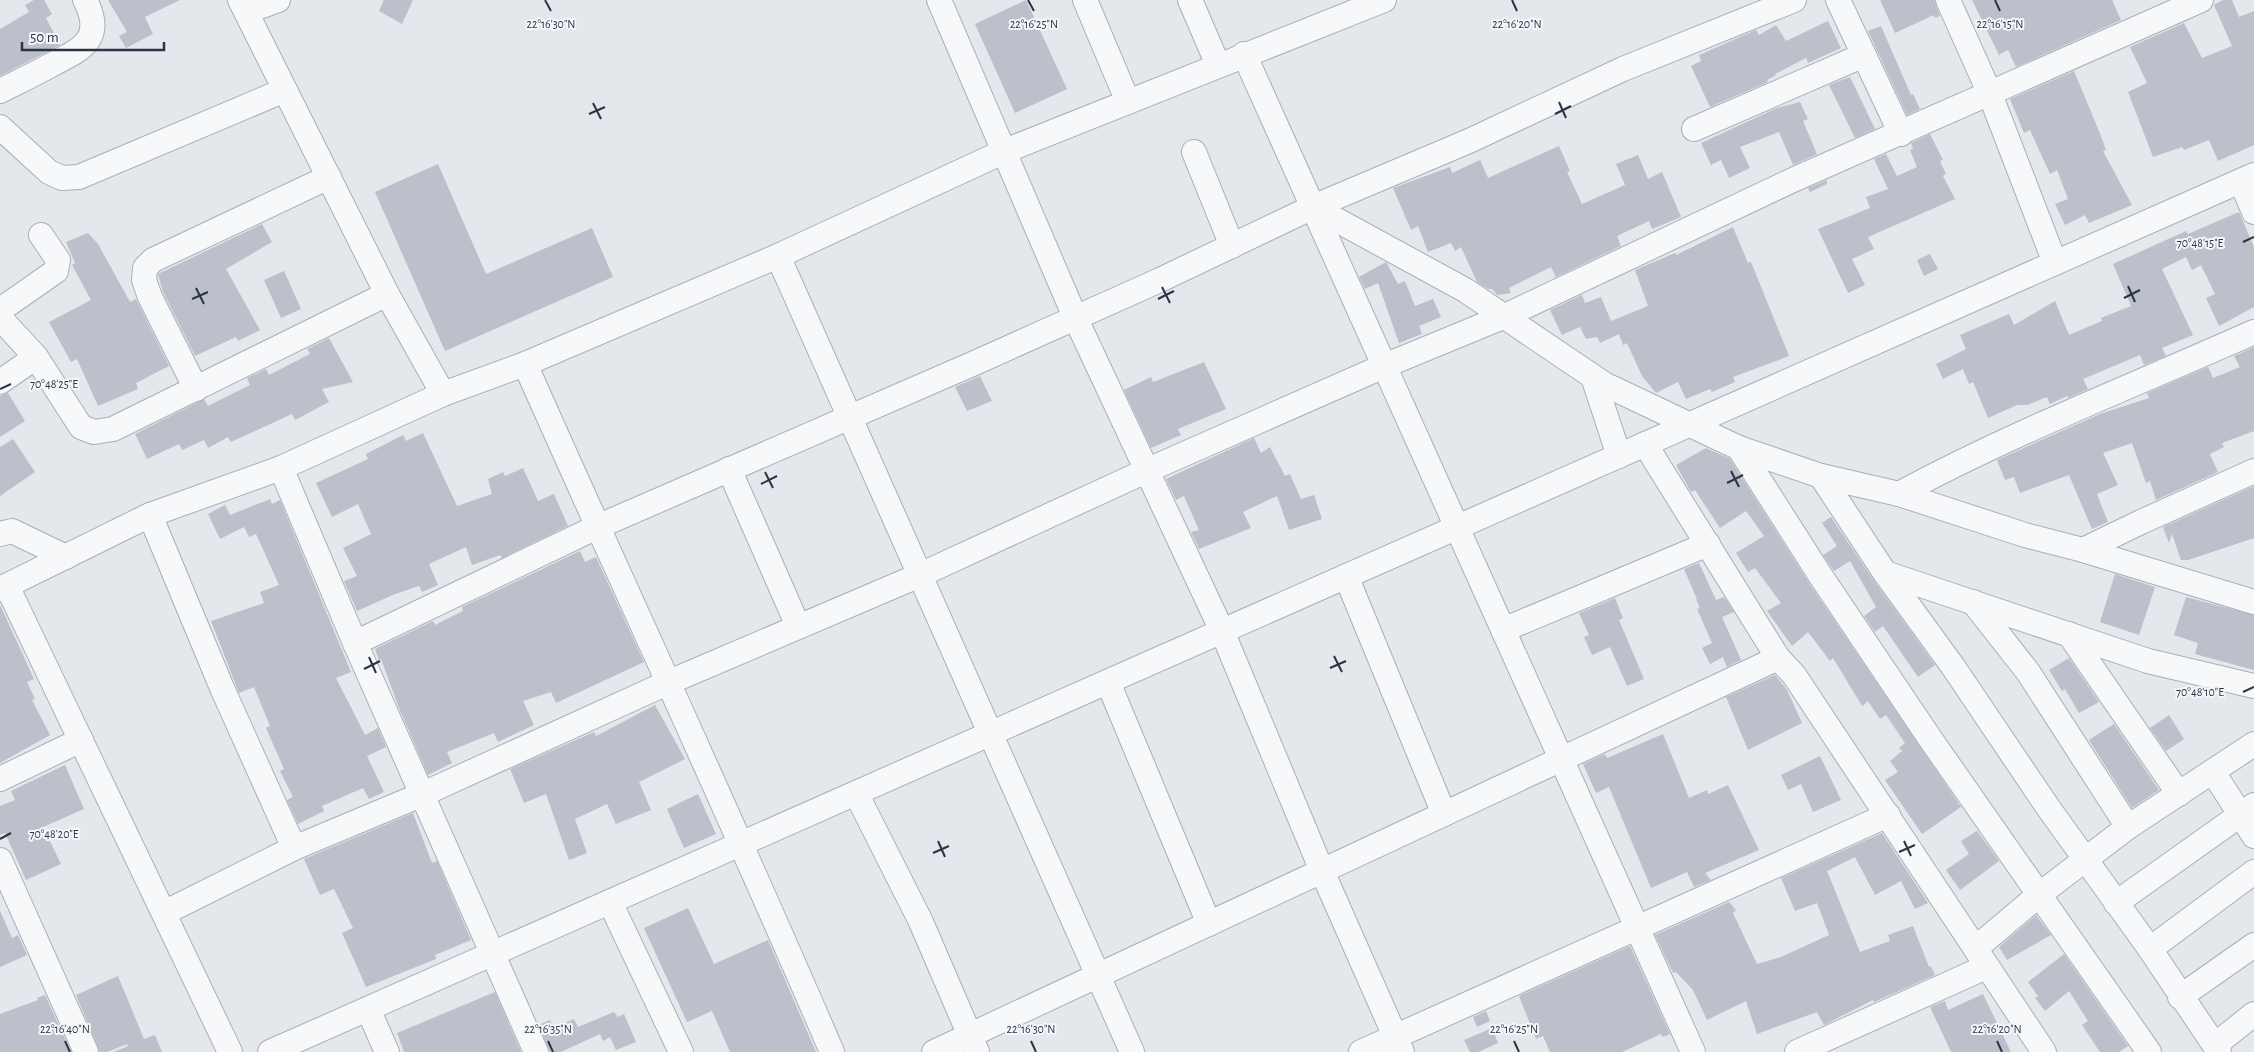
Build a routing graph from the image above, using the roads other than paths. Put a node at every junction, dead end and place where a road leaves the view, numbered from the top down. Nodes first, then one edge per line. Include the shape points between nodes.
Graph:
1 (85, 0) edge
2 (278, 0) edge
3 (939, 0) edge
4 (1085, 0) edge
5 (1190, 0) edge
6 (1384, 0) edge
7 (1794, 0) edge
8 (1838, 0) edge
9 (1948, 0) edge
10 (2201, 0) edge
11 (243, 6) edge
12 (1244, 54) junction
13 (1864, 55) junction
14 (1218, 65) junction
15 (285, 90) junction
16 (0, 91) edge
17 (1990, 94) junction
18 (1128, 102) junction
19 (0, 127) edge
20 (1694, 129) dead end
21 (1901, 134) junction
22 (1005, 151) junction
23 (1194, 152) dead end
24 (329, 177) junction
25 (2248, 178) edge
26 (1313, 207) junction
27 (2254, 212) edge
28 (41, 235) dead end
29 (1232, 246) junction
30 (778, 256) junction
31 (2055, 263) junction
32 (387, 294) junction
33 (0, 310) edge
34 (1075, 317) junction
35 (1503, 317) junction
36 (0, 318) edge
37 (2254, 332) edge
38 (36, 357) junction
39 (525, 364) junction
40 (1384, 366) junction
41 (1593, 377) junction
42 (0, 382) edge
43 (196, 389) junction
44 (443, 394) junction
45 (850, 417) junction
46 (1690, 424) junction
47 (1645, 444) junction
48 (1739, 448) junction
49 (1619, 456) junction
50 (281, 468) junction
51 (729, 470) junction
52 (1148, 470) junction
53 (2254, 471) edge
54 (1821, 476) junction
55 (1899, 494) junction
56 (150, 515) junction
57 (597, 527) junction
58 (1457, 527) junction
59 (0, 534) edge
60 (1708, 544) junction
61 (2083, 550) junction
62 (66, 557) junction
63 (1885, 573) junction
64 (920, 576) junction
65 (1346, 576) junction
66 (4, 587) edge
67 (1973, 602) junction
68 (2254, 602) edge
69 (798, 626) junction
70 (1503, 630) junction
71 (1222, 631) junction
72 (2069, 634) junction
73 (355, 643) junction
74 (1778, 658) junction
75 (1108, 682) junction
76 (667, 683) junction
77 (2254, 686) edge
78 (990, 734) junction
79 (81, 740) junction
80 (2254, 744) edge
81 (1561, 759) junction
82 (2213, 772) junction
83 (0, 779) edge
84 (856, 793) junction
85 (423, 794) junction
86 (2179, 794) junction
87 (2247, 810) edge
88 (1444, 814) junction
89 (1888, 815) junction
90 (2128, 827) junction
91 (2254, 836) edge
92 (742, 843) junction
93 (294, 848) junction
94 (2085, 859) junction
95 (0, 860) edge
96 (1322, 871) junction
97 (2254, 872) edge
98 (2040, 894) junction
99 (610, 902) junction
100 (2116, 903) junction
101 (164, 913) junction
102 (1209, 924) junction
103 (1637, 928) junction
104 (2254, 944) edge
105 (2150, 949) junction
106 (492, 954) junction
107 (1981, 957) junction
108 (1098, 976) junction
109 (2180, 997) junction
110 (368, 1009) junction
111 (2254, 1014) edge
112 (973, 1044) edge
113 (1399, 1044) edge
114 (2217, 1049) edge
115 (86, 1052) edge
116 (230, 1052) edge
117 (270, 1052) edge
118 (387, 1052) edge
119 (536, 1052) edge
120 (681, 1052) edge
121 (832, 1052) edge
122 (934, 1052) edge
123 (1132, 1052) edge
124 (1361, 1052) edge
125 (1693, 1052) edge
126 (1797, 1052) edge
127 (2044, 1052) edge
128 (2149, 1052) edge

1 - 16 street via 93,18 91,36 80,50
2 - 11 street
3 - 22 street
4 - 18 street
5 - 14 street
6 - 12 street
7 - 26 street via 1623,69 1469,141
8 - 13 street
9 - 17 street
10 - 17 street
11 - 15 street
12 - 14 street
12 - 26 street
13 - 20 street
13 - 21 street
14 - 18 street
15 - 19 street via 79,177 62,178 49,172
15 - 24 street
17 - 21 street
17 - 31 street
18 - 22 street
21 - 35 street via 1795,179
22 - 30 street
22 - 34 street
23 - 29 street
24 - 32 street
24 - 43 street via 153,260 145,268 144,280 150,297
25 - 27 street
25 - 31 street
26 - 29 street
26 - 35 street via 1465,290
26 - 40 street
28 - 33 street via 58,260 56,271
29 - 34 street
30 - 39 street
30 - 45 street
31 - 46 street
32 - 43 street
32 - 44 street
34 - 45 street
34 - 52 street
35 - 40 street
35 - 41 street
36 - 38 street
37 - 55 street via 2046,421
38 - 42 street
38 - 43 street via 81,427 94,432 113,429
39 - 44 street
39 - 57 street
40 - 52 street
40 - 58 street
41 - 46 street
41 - 49 street
44 - 50 street
45 - 51 street
45 - 64 street
46 - 47 street
46 - 48 street
47 - 49 street
47 - 60 street
48 - 54 street
48 - 98 street via 1923,729
49 - 58 street
50 - 56 street
50 - 73 street
51 - 57 street
51 - 69 street
52 - 64 street
52 - 71 street
53 - 61 street
54 - 55 street
54 - 63 street
55 - 61 street via 2025,536
56 - 62 street
56 - 93 street via 222,688
57 - 73 street
57 - 76 street
58 - 65 street
58 - 70 street
59 - 62 street via 12,530
60 - 70 street
60 - 74 street
61 - 68 street
62 - 66 street
63 - 67 street
63 - 94 street
64 - 69 street
64 - 78 street
65 - 71 street
65 - 88 street
66 - 79 street
67 - 72 street
67 - 90 street via 2028,672
69 - 76 street
70 - 81 street
71 - 75 street
71 - 96 street
72 - 77 street via 2148,661
72 - 86 street
73 - 85 street
74 - 81 street
74 - 89 street via 1794,675
75 - 78 street
75 - 102 street
76 - 85 street
76 - 92 street
78 - 84 street
78 - 108 street
79 - 83 street
79 - 101 street
80 - 82 street
81 - 88 street
81 - 103 street
82 - 86 street
82 - 87 street
84 - 92 street
84 - 112 street via 921,922
85 - 93 street
85 - 106 street
86 - 90 street
87 - 91 street
87 - 100 street
88 - 96 street
89 - 103 street
89 - 107 street
90 - 94 street
92 - 99 street
92 - 121 street
93 - 101 street
94 - 98 street
94 - 100 street
95 - 115 street
96 - 102 street
96 - 113 street
97 - 105 street
98 - 107 street
98 - 128 street
99 - 106 street
99 - 120 street
100 - 105 street
101 - 116 street
102 - 108 street
103 - 113 street
103 - 125 street
104 - 109 street
105 - 109 street
106 - 110 street
106 - 119 street
107 - 126 street
107 - 127 street
108 - 112 street
108 - 123 street
109 - 114 street
110 - 117 street
110 - 118 street
111 - 114 street
112 - 122 street
113 - 124 street

